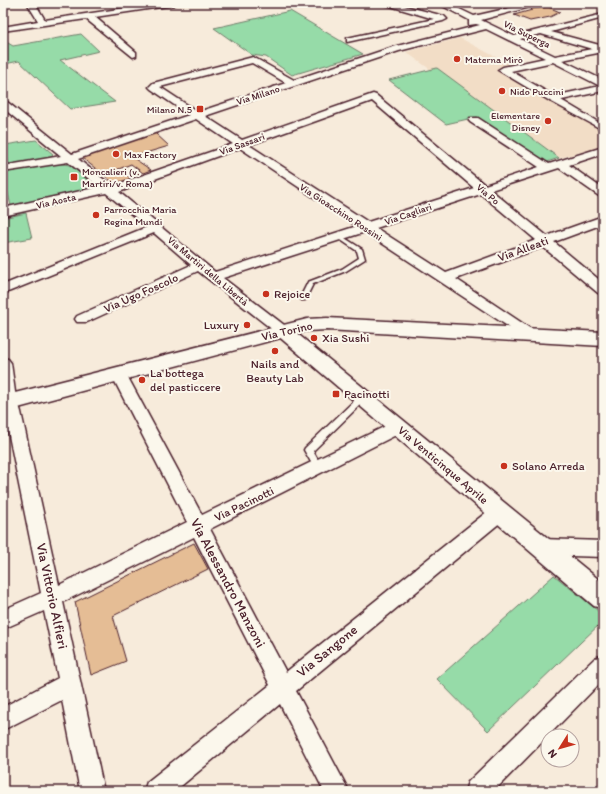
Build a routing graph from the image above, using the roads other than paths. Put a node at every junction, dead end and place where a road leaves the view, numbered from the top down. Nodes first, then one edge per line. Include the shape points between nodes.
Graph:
1 (31, 3) edge
2 (174, 3) edge
3 (384, 3) edge
4 (423, 3) edge
5 (441, 3) edge
6 (541, 3) edge
7 (404, 7) junction
8 (88, 16) junction
9 (603, 16) edge
10 (474, 19) junction
11 (43, 23) junction
12 (484, 25) junction
13 (3, 29) edge
14 (475, 30) junction
15 (495, 30) junction
16 (462, 31) junction
17 (541, 31) junction
18 (375, 34) junction
19 (448, 36) junction
20 (512, 39) junction
21 (350, 40) dead end
22 (396, 49) junction
23 (603, 49) edge
24 (133, 54) dead end
25 (554, 59) junction
26 (293, 83) junction
27 (603, 84) edge
28 (603, 88) edge
29 (373, 96) joint
30 (553, 99) junction
31 (3, 103) edge
32 (195, 115) junction
33 (474, 120) dead end
34 (603, 128) edge
35 (239, 145) junction
36 (603, 150) edge
37 (70, 158) junction
38 (560, 164) junction
39 (548, 168) junction
40 (3, 169) edge
41 (482, 189) junction
42 (109, 190) junction
43 (603, 194) edge
44 (3, 212) edge
45 (603, 220) edge
46 (156, 228) junction
47 (366, 228) junction
48 (340, 237) junction
49 (544, 241) junction
50 (199, 266) junction
51 (213, 277) junction
52 (444, 279) junction
53 (3, 290) edge
54 (603, 290) edge
55 (303, 298) dead end
56 (82, 319) dead end
57 (283, 331) junction
58 (532, 336) junction
59 (603, 339) edge
60 (3, 363) edge
61 (119, 374) junction
62 (362, 398) junction
63 (7, 403) edge
64 (398, 427) junction
65 (318, 467) junction
66 (500, 512) junction
67 (198, 526) junction
68 (542, 547) junction
69 (603, 549) edge
70 (52, 596) junction
71 (603, 598) edge
72 (3, 620) edge
73 (603, 664) edge
74 (69, 684) junction
75 (283, 687) junction
76 (3, 719) edge
77 (92, 791) edge
78 (156, 791) edge
79 (337, 791) edge
80 (477, 791) edge

1 - 11 street
2 - 8 street
3 - 7 street
4 - 7 street
5 - 10 street, Via Superga
6 - 10 street
7 - 18 street via 446,20
8 - 11 street
8 - 24 street
9 - 17 street
10 - 12 street, Via Superga
10 - 16 street
11 - 13 street
12 - 14 street, Via Milano
12 - 15 street, Via Superga
12 - 16 street, Via Milano
14 - 15 street
14 - 19 street, Via Milano
15 - 20 street, Via Superga
16 - 19 street, Via Milano
17 - 20 street
17 - 23 street
18 - 21 street
18 - 22 street
19 - 22 street, Via Milano
20 - 25 street, Via Superga
22 - 26 street, Via Milano
23 - 25 street
25 - 27 street, Via Superga
25 - 30 street via 503,70
26 - 32 street, Via Milano
26 - 32 street, Via Gioacchino Rossini via 253,60 154,87
28 - 30 street
29 - 35 street, Via Sassari
29 - 41 street, Via Po
30 - 34 street
31 - 37 street, Via Martiri della Libertà
32 - 35 street, Via Gioacchino Rossini
32 - 37 street, Via Milano
33 - 39 street
35 - 42 street, Via Sassari
35 - 47 street, Via Gioacchino Rossini
36 - 38 street, Via Cagliari
37 - 40 street, Via Milano
37 - 42 street, Via Martiri della Libertà
38 - 39 street, Via Cagliari
38 - 43 street
39 - 41 street, Via Cagliari
41 - 47 street, Via Cagliari
41 - 49 street, Via Po
42 - 44 street, Via Aosta
42 - 46 street, Via Martiri della Libertà
45 - 49 street, Via Alleati
46 - 50 street, Via Martiri della Libertà
46 - 53 street
47 - 48 street, Via Cagliari
47 - 52 street, Via Gioacchino Rossini
48 - 51 street, Via Cagliari
48 - 55 lane via 360,250 362,259 344,270 310,283
49 - 52 street, Via Alleati
49 - 54 street, Via Po
50 - 51 street, Via Martiri della Libertà
50 - 56 street, Via Ugo Foscolo
51 - 57 street, Via Martiri della Libertà
52 - 58 street, Via Gioacchino Rossini
57 - 58 main road, Via Torino via 307,324 320,324
57 - 61 main road, Via Torino
57 - 62 street, Via Venticinque Aprile
58 - 59 main road, Via Torino
60 - 63 street, Via Vittorio Alfieri
61 - 63 main road, Via Torino
61 - 67 street, Via Alessandro Manzoni
62 - 64 street, Via Venticinque Aprile
62 - 65 lane via 308,450
63 - 70 street, Via Vittorio Alfieri
64 - 65 street, Via Pacinotti
64 - 66 street, Via Venticinque Aprile
65 - 67 street, Via Pacinotti
66 - 68 street, Via Venticinque Aprile
66 - 75 street, Via Sangone
67 - 70 street, Via Pacinotti
67 - 75 street, Via Alessandro Manzoni
68 - 69 street
68 - 71 street, Via Venticinque Aprile
70 - 72 street, Via Pacinotti
70 - 74 street, Via Vittorio Alfieri
73 - 80 street
74 - 76 street
74 - 77 street, Via Vittorio Alfieri
75 - 78 street, Via Sangone
75 - 79 street, Via Alessandro Manzoni

